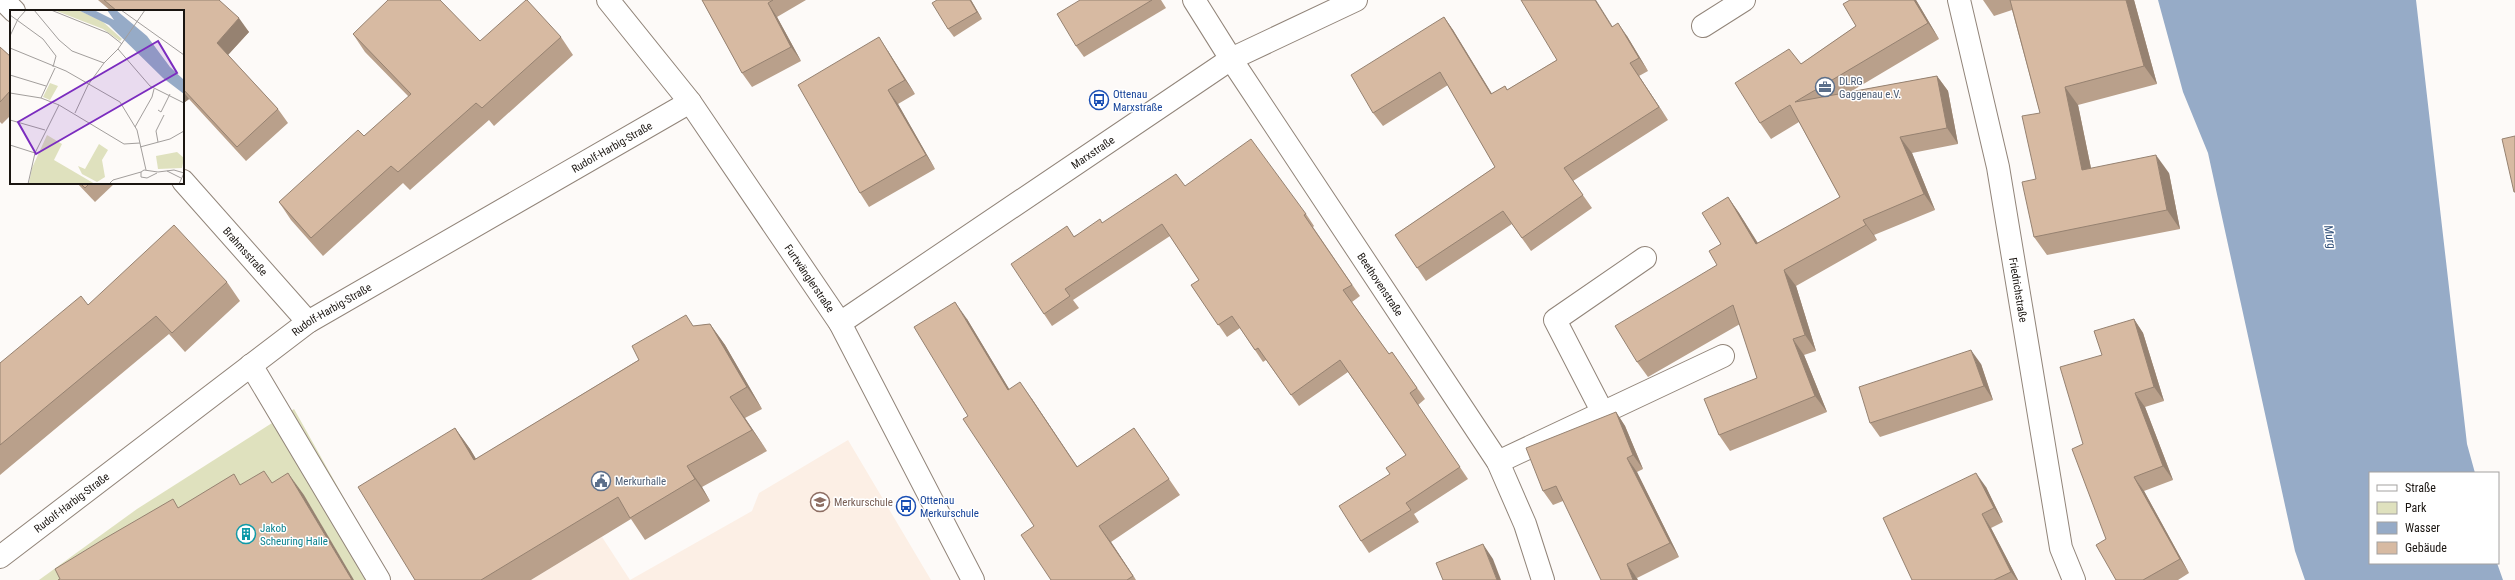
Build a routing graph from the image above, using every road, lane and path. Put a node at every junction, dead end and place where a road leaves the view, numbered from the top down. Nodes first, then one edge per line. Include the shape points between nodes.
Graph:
1 (3, 0) edge
2 (608, 0) edge
3 (1194, 0) edge
4 (1356, 0) edge
5 (1744, 0) edge
6 (1959, 0) edge
7 (13, 10) edge
8 (1703, 26) dead end
9 (1230, 59) junction
10 (690, 102) junction
11 (184, 182) edge
12 (1645, 258) dead end
13 (308, 322) junction
14 (840, 323) junction
15 (1723, 356) dead end
16 (251, 365) junction
17 (1603, 413) junction
18 (1498, 462) junction
19 (0, 557) edge
20 (378, 580) edge
21 (974, 580) edge
22 (1543, 580) edge
23 (2074, 580) edge

1 - 7 street
2 - 10 street, Furtwänglerstraße
3 - 9 street, Beethovenstraße
4 - 9 street, Marxstraße
5 - 8 street
6 - 23 street, Friedrichstraße via 1998,167 2061,548
9 - 14 street, Marxstraße
9 - 18 street, Beethovenstraße
10 - 13 street, Rudolf-Harbig-Straße
10 - 14 street, Furtwänglerstraße
11 - 13 street, Brahmsstraße
12 - 17 street via 1555,320
13 - 16 street, Rudolf-Harbig-Straße
14 - 21 street, Furtwänglerstraße
15 - 17 street
16 - 19 street, Rudolf-Harbig-Straße
16 - 20 street
17 - 18 street
18 - 22 street, Beethovenstraße via 1525,524

